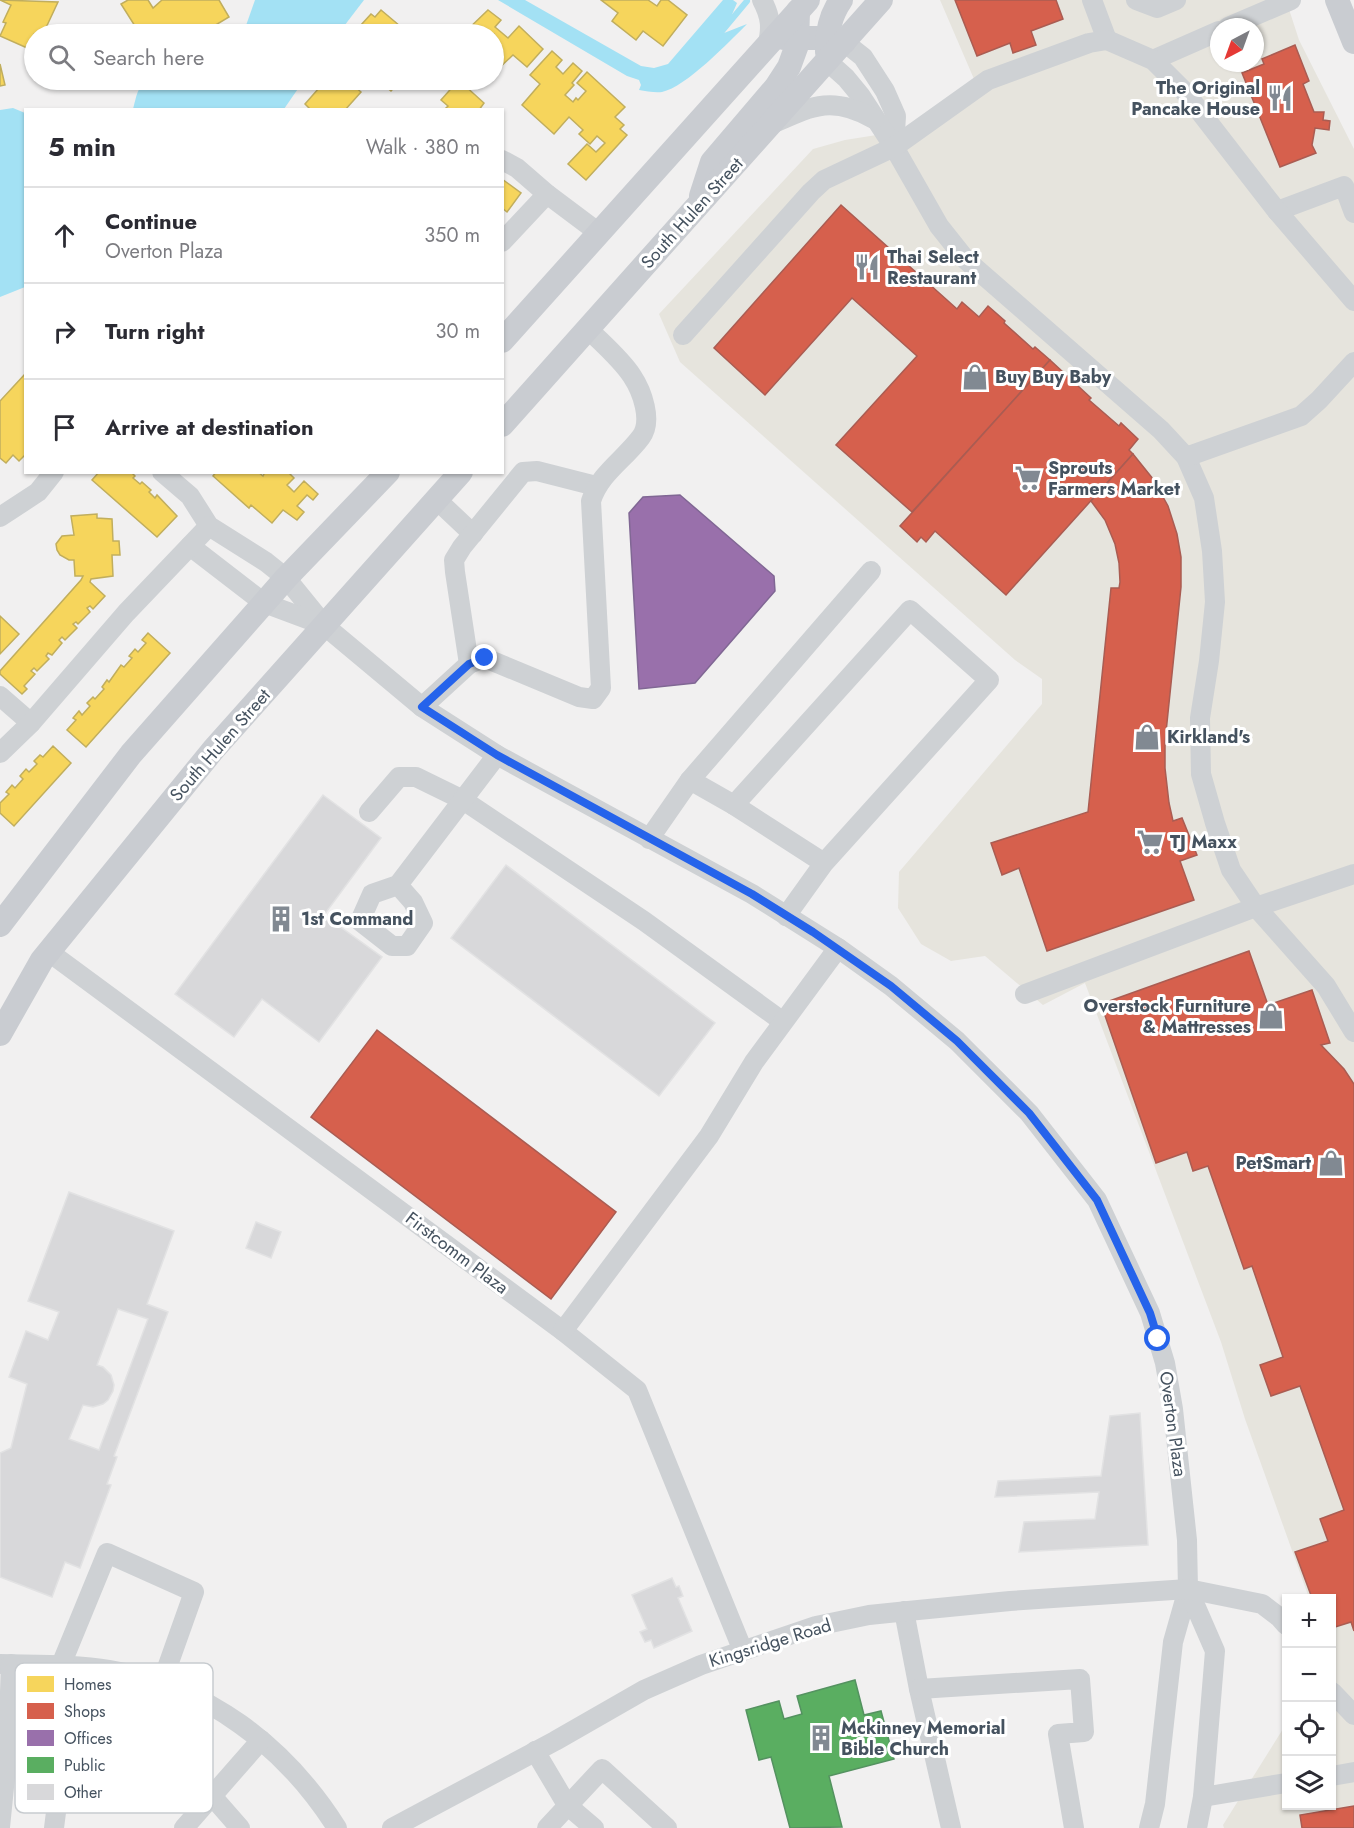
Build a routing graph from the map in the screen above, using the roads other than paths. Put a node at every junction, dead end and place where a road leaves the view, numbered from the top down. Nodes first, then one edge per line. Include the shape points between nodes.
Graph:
1 (762, 0) edge
2 (841, 0) edge
3 (881, 0) edge
4 (1092, 0) edge
5 (1136, 0) edge
6 (1176, 0) edge
7 (1290, 0) edge
8 (1337, 0) edge
9 (797, 4) edge
10 (1266, 5) edge
11 (1244, 18) edge
12 (1210, 35) edge
13 (799, 37) junction
14 (1107, 40) junction
15 (1354, 42) edge
16 (771, 43) junction
17 (832, 47) junction
18 (1153, 60) junction
19 (876, 120) junction
20 (772, 124) junction
21 (894, 147) junction
22 (504, 161) edge
23 (547, 194) junction
24 (697, 207) junction
25 (1277, 211) junction
26 (1354, 213) edge
27 (599, 233) junction
28 (504, 240) edge
29 (1351, 290) edge
30 (588, 329) junction
31 (683, 335) dead end
32 (504, 339) edge
33 (1354, 362) edge
34 (504, 423) edge
35 (1186, 457) junction
36 (52, 474) edge
37 (164, 474) edge
38 (386, 474) edge
39 (459, 474) edge
40 (596, 486) junction
41 (437, 500) junction
42 (0, 517) edge
43 (209, 526) junction
44 (473, 534) junction
45 (190, 546) junction
46 (871, 571) dead end
47 (286, 578) junction
48 (264, 603) junction
49 (325, 626) junction
50 (469, 664) junction
51 (0, 696) edge
52 (422, 707) junction
53 (31, 723) junction
54 (0, 753) edge
55 (497, 755) junction
56 (690, 780) junction
57 (463, 800) junction
58 (734, 805) junction
59 (369, 812) dead end
60 (649, 840) junction
61 (824, 863) junction
62 (1354, 874) edge
63 (398, 885) dead end
64 (1256, 907) junction
65 (786, 916) junction
66 (0, 925) edge
67 (838, 948) junction
68 (49, 951) junction
69 (1025, 994) dead end
70 (782, 1021) junction
71 (1354, 1032) edge
72 (0, 1034) edge
73 (563, 1331) junction
74 (1188, 1589) junction
75 (904, 1611) junction
76 (1282, 1619) edge
77 (743, 1651) junction
78 (62, 1663) edge
79 (169, 1663) edge
80 (5, 1664) edge
81 (919, 1689) junction
82 (1336, 1696) edge
83 (213, 1705) edge
84 (1354, 1715) edge
85 (261, 1740) junction
86 (535, 1751) junction
87 (1354, 1772) edge
88 (1336, 1775) edge
89 (1282, 1784) edge
90 (213, 1795) edge
91 (213, 1797) edge
92 (1203, 1797) junction
93 (567, 1805) junction
94 (56, 1813) edge
95 (197, 1813) edge
96 (0, 1827) edge
97 (54, 1828) edge
98 (184, 1828) edge
99 (240, 1828) edge
100 (336, 1828) edge
101 (392, 1828) edge
102 (547, 1828) edge
103 (594, 1828) edge
104 (667, 1828) edge
105 (951, 1828) edge
106 (1074, 1828) edge
107 (1149, 1828) edge
108 (1197, 1828) edge

1 - 16 street via 771,26
2 - 17 main road via 831,17
3 - 17 main road, South Hulen Street
4 - 14 street
5 - 6 street via 1157,8
7 - 10 street
8 - 15 main road
9 - 13 main road
9 - 16 main road
10 - 11 street
12 - 18 street
13 - 16 main road
13 - 17 main road
13 - 24 main road via 783,77 712,162
14 - 18 street
14 - 21 street via 988,80
16 - 27 main road
17 - 19 street
17 - 20 main road, South Hulen Street
17 - 21 street via 863,57 885,91 896,116
18 - 25 street via 1184,91
19 - 20 street via 850,108 828,105 814,106
19 - 21 street
20 - 24 main road, South Hulen Street
21 - 31 street via 824,180
21 - 35 street via 939,226 966,260 1172,440
22 - 23 street
23 - 27 street
23 - 28 street
24 - 30 main road, South Hulen Street
25 - 26 street via 1344,186
25 - 29 street
27 - 32 main road
30 - 34 main road, South Hulen Street
30 - 40 street via 633,376 647,422 643,435
33 - 35 street via 1301,416
35 - 64 street via 1204,498 1214,574 1215,602 1200,718 1201,774 1231,870
36 - 42 street via 38,492
37 - 43 street via 190,496
38 - 47 main road
39 - 41 main road, South Hulen Street
40 - 44 street via 537,471 523,472
40 - 50 street via 591,501 601,688 593,699 579,697 485,658
41 - 44 street
41 - 49 main road, South Hulen Street
43 - 45 street
43 - 47 street
44 - 50 street via 454,560
45 - 48 street
45 - 53 street
46 - 56 street
47 - 48 main road
47 - 49 street
48 - 49 street
48 - 66 main road via 131,754
49 - 52 street, Overton Plaza
49 - 68 main road, South Hulen Street via 213,750
50 - 52 street
51 - 53 street
52 - 55 street, Overton Plaza
53 - 54 street
55 - 57 street
55 - 60 street, Overton Plaza
56 - 58 street
56 - 60 street
57 - 59 street via 416,777 399,777
57 - 63 street
57 - 70 street via 644,921
58 - 61 street
58 - 61 street via 910,610 988,680
60 - 65 street, Overton Plaza
61 - 65 street
62 - 64 street
64 - 69 street
64 - 71 street via 1326,986
65 - 67 street, Overton Plaza
67 - 70 street
67 - 74 street, Overton Plaza via 957,1041 1029,1113 1097,1200 1150,1313 1165,1363 1186,1528
68 - 72 main road, South Hulen Street
68 - 73 street, Firstcomm Plaza
70 - 73 street via 709,1136
73 - 77 street, Firstcomm Plaza via 637,1390
74 - 75 street, Kingsridge Road
74 - 76 street, Kingsridge Road via 1262,1604
74 - 92 street, Overton Plaza via 1215,1651
74 - 107 street, Overton Plaza via 1173,1642
75 - 77 street, Kingsridge Road via 816,1626
75 - 81 street
77 - 86 street, Kingsridge Road via 644,1690
78 - 79 street via 107,1553 194,1592
80 - 96 street via 8,1748
81 - 105 street
81 - 106 street via 1080,1679 1084,1732 1058,1734
82 - 84 street
83 - 85 street
85 - 90 street
85 - 100 street via 300,1776
86 - 93 street
86 - 101 street, Kingsridge Road
87 - 88 street
89 - 92 street
91 - 99 street
92 - 108 street, Overton Plaza
93 - 102 street
93 - 103 street
93 - 104 street via 602,1769
94 - 97 street
95 - 98 street

